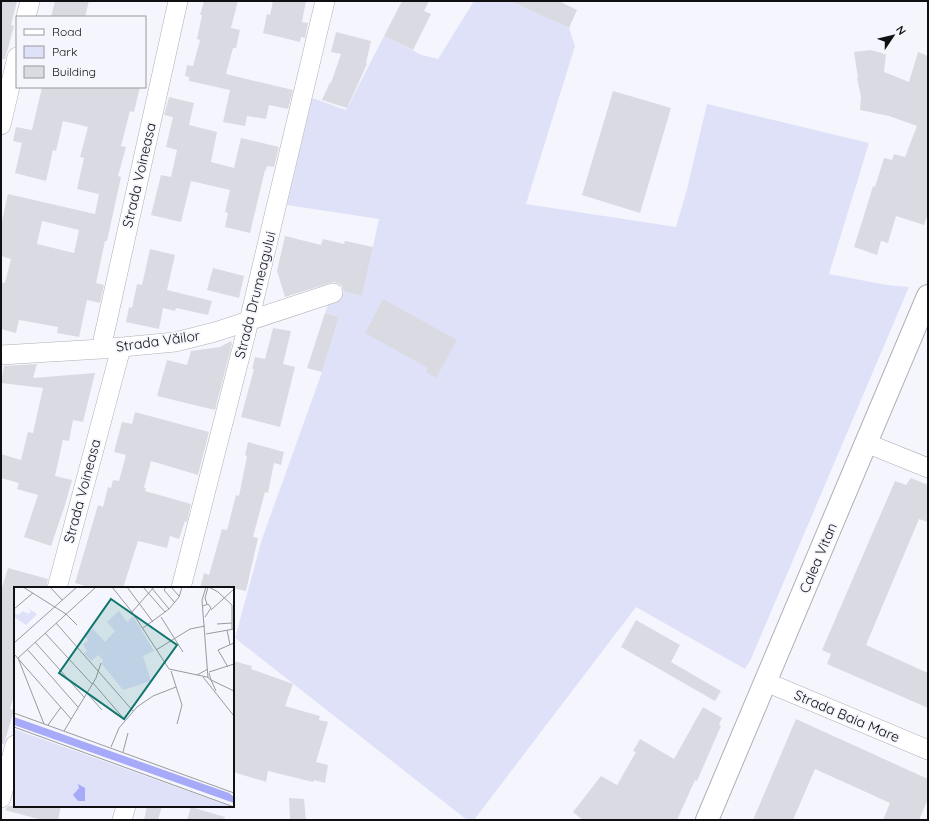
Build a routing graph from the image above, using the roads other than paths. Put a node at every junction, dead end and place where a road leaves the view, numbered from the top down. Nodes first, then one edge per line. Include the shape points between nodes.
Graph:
1 (30, 1) edge
2 (178, 1) edge
3 (325, 1) edge
4 (26, 16) edge
5 (16, 61) edge
6 (1, 125) edge
7 (333, 293) dead end
8 (928, 296) edge
9 (249, 321) junction
10 (121, 348) junction
11 (100, 349) junction
12 (1, 355) edge
13 (866, 443) junction
14 (928, 468) edge
15 (56, 587) edge
16 (181, 587) edge
17 (766, 682) junction
18 (14, 749) edge
19 (928, 750) edge
20 (1, 798) edge
21 (126, 807) edge
22 (122, 820) edge
23 (708, 820) edge

1 - 4 street
2 - 11 street, Strada Voineasa
3 - 9 street, Strada Drumeagului
5 - 6 street
7 - 9 street, Strada Văilor
8 - 13 main road, Calea Vitan
9 - 10 street, Strada Văilor via 175,342
9 - 16 street, Strada Drumeagului
10 - 11 street, Strada Văilor
10 - 15 street, Strada Voineasa
11 - 12 street, Strada Văilor
13 - 14 street
13 - 17 main road, Calea Vitan
17 - 19 street, Strada Baia Mare
17 - 23 main road, Calea Vitan
18 - 20 street
21 - 22 street

